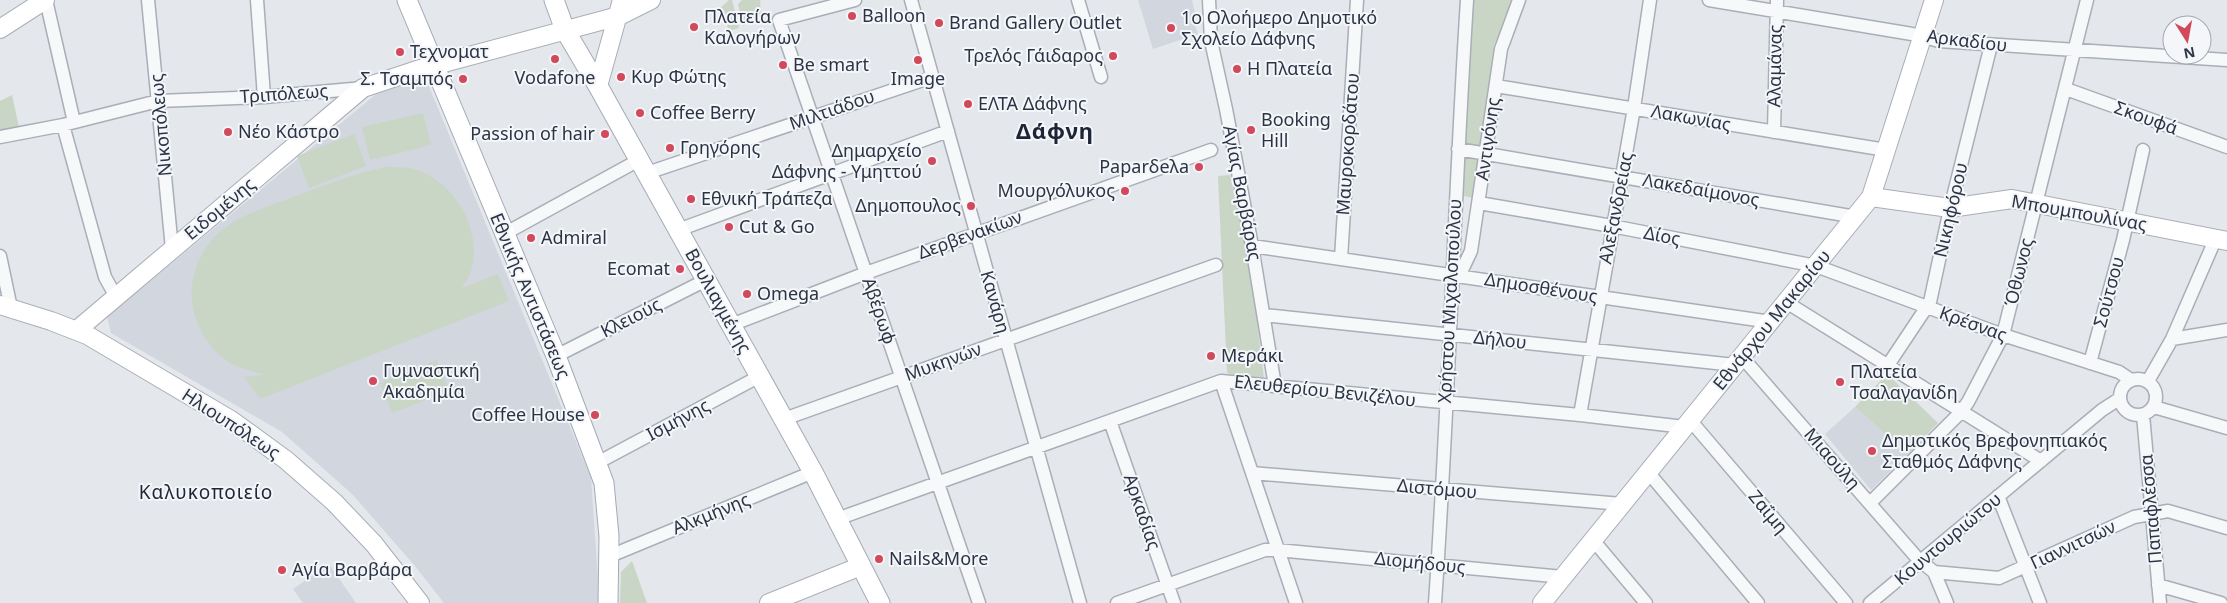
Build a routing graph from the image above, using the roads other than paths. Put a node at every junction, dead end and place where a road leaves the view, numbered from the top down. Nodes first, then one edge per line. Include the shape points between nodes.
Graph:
1 (46, 0) edge
2 (148, 0) edge
3 (257, 0) edge
4 (406, 0) edge
5 (554, 0) edge
6 (651, 0) edge
7 (855, 0) edge
8 (911, 0) edge
9 (1078, 0) edge
10 (1209, 0) edge
11 (1357, 0) edge
12 (1467, 0) edge
13 (1519, 0) edge
14 (1650, 0) edge
15 (1709, 0) edge
16 (1934, 0) edge
17 (2087, 0) edge
18 (1777, 6) edge
19 (621, 8) edge
20 (0, 29) edge
21 (565, 30) junction
22 (1922, 37) junction
23 (1991, 45) junction
24 (2074, 51) junction
25 (2227, 60) edge
26 (434, 65) junction
27 (932, 76) junction
28 (1101, 77) dead end
29 (598, 86) junction
30 (1496, 86) junction
31 (363, 88) junction
32 (2066, 88) junction
33 (264, 97) junction
34 (158, 101) junction
35 (1634, 108) junction
36 (812, 117) junction
37 (68, 123) junction
38 (948, 131) junction
39 (1774, 132) junction
40 (0, 137) edge
41 (2227, 147) edge
42 (1458, 149) junction
43 (1210, 150) dead end
44 (1886, 150) junction
45 (2143, 150) dead end
46 (1486, 154) junction
47 (643, 166) junction
48 (832, 174) junction
49 (1622, 177) junction
50 (1871, 197) junction
51 (1478, 203) junction
52 (2037, 203) junction
53 (1950, 208) junction
54 (1856, 217) junction
55 (2127, 220) junction
56 (1612, 226) junction
57 (678, 230) junction
58 (976, 233) junction
59 (504, 234) junction
60 (2221, 240) edge
61 (1252, 246) junction
62 (172, 249) junction
63 (0, 256) edge
64 (1341, 259) junction
65 (1216, 265) dead end
66 (1816, 266) junction
67 (866, 273) junction
68 (1454, 274) junction
69 (706, 280) junction
70 (116, 297) junction
71 (1600, 297) junction
72 (1786, 302) junction
73 (6, 306) edge
74 (1926, 308) junction
75 (1264, 315) junction
76 (1770, 322) junction
77 (731, 325) junction
78 (77, 330) junction
79 (2227, 330) edge
80 (1450, 335) junction
81 (2003, 336) junction
82 (2172, 339) junction
83 (1006, 340) junction
84 (1591, 350) junction
85 (556, 356) junction
86 (1739, 361) junction
87 (2090, 363) junction
88 (1888, 365) junction
89 (760, 376) junction
90 (902, 377) junction
91 (2131, 380) junction
92 (1222, 381) junction
93 (2148, 381) junction
94 (1275, 386) junction
95 (2119, 399) junction
96 (1446, 403) junction
97 (2154, 407) junction
98 (1961, 412) junction
99 (1580, 415) junction
100 (2143, 415) junction
101 (784, 419) junction
102 (1110, 421) junction
103 (1688, 424) junction
104 (2227, 428) edge
105 (1036, 447) junction
106 (2041, 461) junction
107 (597, 463) junction
108 (813, 472) junction
109 (1648, 472) junction
110 (1252, 473) junction
111 (938, 482) junction
112 (1441, 489) junction
113 (1998, 496) junction
114 (1870, 503) junction
115 (1622, 504) junction
116 (2152, 514) junction
117 (837, 519) junction
118 (2227, 528) edge
119 (1593, 540) junction
120 (1277, 550) junction
121 (610, 556) junction
122 (1921, 562) junction
123 (1437, 565) junction
124 (861, 566) junction
125 (2026, 567) junction
126 (1934, 572) junction
127 (1563, 577) junction
128 (1167, 585) junction
129 (2158, 585) junction
130 (420, 603) edge
131 (608, 603) edge
132 (769, 603) edge
133 (880, 603) edge
134 (979, 603) edge
135 (1080, 603) edge
136 (1116, 603) edge
137 (1174, 603) edge
138 (1296, 603) edge
139 (1435, 603) edge
140 (1542, 603) edge
141 (1646, 603) edge
142 (1758, 603) edge
143 (1846, 603) edge
144 (1870, 603) edge
145 (1947, 603) edge
146 (2040, 603) edge
147 (2160, 603) edge
148 (2222, 603) edge

1 - 20 main road
1 - 37 street
2 - 34 street, Νικοπόλεως
3 - 33 street
4 - 26 main road, Εθνικής Αντιστάσεως
5 - 21 main road, Βουλιαγμένης
6 - 19 main road, Τριπόλεως
7 - 36 street, Αβέρωφ via 779,20
8 - 27 street, Κανάρη
9 - 28 street
10 - 61 street, Αγίας Βαρβάρας via 1211,41
11 - 64 street, Μαυροκορδάτου
12 - 42 street, Χρήστου Μιχαλοπούλου
13 - 30 street, Αντιγόνης via 1501,49
14 - 35 street, Αλεξανδρείας
15 - 18 street, Αρκαδίου
16 - 22 main road, Εθνάρχου Μακαρίου
17 - 24 street, Όθωνος
18 - 22 street, Αρκαδίου
18 - 39 street, Αλαμάνας
19 - 21 main road, Τριπόλεως
19 - 29 main road
21 - 26 main road, Τριπόλεως
21 - 29 main road, Βουλιαγμένης
22 - 23 street, Αρκαδίου
22 - 44 main road, Εθνάρχου Μακαρίου
23 - 24 street, Αρκαδίου
23 - 53 street, Νικηφόρου
24 - 25 street, Αρκαδίου
24 - 32 street, Όθωνος
26 - 31 main road, Τριπόλεως
26 - 59 main road, Εθνικής Αντιστάσεως
27 - 36 street, Μιλτιάδου
27 - 38 street, Κανάρη
29 - 47 main road, Βουλιαγμένης
30 - 35 street, Λακωνίας
30 - 46 street, Αντιγόνης
31 - 33 street, Τριπόλεως
31 - 62 main road, Ειδομένης
32 - 41 street, Σκουφά
32 - 52 street, Όθωνος
33 - 34 street, Τριπόλεως
34 - 37 street, Τριπόλεως
34 - 62 street, Νικοπόλεως
35 - 39 street, Λακωνίας
35 - 49 street, Αλεξανδρείας
36 - 47 street, Μιλτιάδου
36 - 48 street, Αβέρωφ
37 - 40 street, Τριπόλεως
37 - 70 street via 105,277
38 - 48 street
38 - 58 street, Κανάρη
39 - 44 street, Λακωνίας
42 - 46 street, Λακεδαίμονος
42 - 68 street, Χρήστου Μιχαλοπούλου
43 - 58 street, Δερβενακίων
44 - 50 main road, Εθνάρχου Μακαρίου
45 - 55 street, Σούτσου
46 - 49 street, Λακεδαίμονος
46 - 51 street, Αντιγόνης
47 - 57 main road, Βουλιαγμένης
47 - 59 street, Μιλτιάδου
48 - 57 street
48 - 67 street, Αβέρωφ
49 - 54 street, Λακεδαίμονος
49 - 56 street, Αλεξανδρείας
50 - 53 main road, Μπουμπουλίνας
50 - 54 main road, Εθνάρχου Μακαρίου
51 - 56 street, Δίος
51 - 68 street, Αντιγόνης via 1471,251 1463,268
52 - 53 main road, Μπουμπουλίνας via 2006,198
52 - 55 main road, Μπουμπουλίνας
52 - 81 street, Όθωνος
53 - 74 street, Νικηφόρου
54 - 66 main road, Εθνάρχου Μακαρίου
55 - 60 main road, Μπουμπουλίνας
55 - 87 street, Σούτσου
56 - 66 street, Δίος
56 - 71 street, Αλεξανδρείας
57 - 69 main road, Βουλιαγμένης
58 - 67 street, Δερβενακίων
58 - 83 street, Κανάρη
59 - 85 main road, Εθνικής Αντιστάσεως
60 - 82 street
61 - 64 street, Δημοσθένους
61 - 75 street, Αγίας Βαρβάρας
62 - 70 main road, Ειδομένης
63 - 73 street
64 - 68 street, Δημοσθένους
65 - 83 street, Μυκηνών
66 - 72 main road, Εθνάρχου Μακαρίου
66 - 74 street, Κρέσνας
67 - 77 street, Δερβενακίων
67 - 90 street, Αβέρωφ
68 - 71 street, Δημοσθένους
68 - 80 street, Χρήστου Μιχαλοπούλου
69 - 77 main road, Βουλιαγμένης
69 - 85 street, Κλειούς
70 - 78 main road, Ειδομένης
71 - 76 street, Δημοσθένους
71 - 84 street, Αλεξανδρείας
72 - 76 main road, Εθνάρχου Μακαρίου
72 - 88 street
73 - 78 main road, Ηλιουπόλεως
74 - 81 street, Κρέσνας
74 - 88 street, Νικηφόρου
75 - 80 street, Δήλου
75 - 94 street, Αγίας Βαρβάρας
76 - 86 main road, Εθνάρχου Μακαρίου
77 - 89 main road, Βουλιαγμένης
78 - 130 main road, Ηλιουπόλεως via 231,420 286,460 334,502 374,544
79 - 82 street
80 - 84 street, Δήλου
80 - 96 street, Χρήστου Μιχαλοπούλου
81 - 87 street, Κρέσνας
81 - 98 street, Όθωνος
82 - 93 street
83 - 90 street, Μυκηνών
83 - 105 street, Κανάρη
84 - 86 street, Δήλου
84 - 99 street, Αλεξανδρείας
85 - 107 main road, Εθνικής Αντιστάσεως
86 - 103 main road, Εθνάρχου Μακαρίου
86 - 114 street, Μιαούλη
87 - 91 street, Κρέσνας via 2119,372
88 - 98 street
89 - 101 main road, Βουλιαγμένης
89 - 107 street, Ισμήνης
90 - 101 street, Μυκηνών
90 - 111 street, Αβέρωφ
91 - 93 street
91 - 95 street via 2124,384
92 - 94 street, Ελευθερίου Βενιζέλου
92 - 102 street, Ελευθερίου Βενιζέλου
92 - 110 street
93 - 97 street via 2156,392
94 - 96 street, Ελευθερίου Βενιζέλου
95 - 100 street via 2128,412
95 - 106 street, Κουντουριώτου
96 - 99 street, Ελευθερίου Βενιζέλου
96 - 112 street, Χρήστου Μιχαλοπούλου
97 - 100 street
97 - 104 street
98 - 106 street
98 - 114 street, Όθωνος
99 - 103 street, Ελευθερίου Βενιζέλου
100 - 116 street, Παπαφλέσσα
101 - 108 main road, Βουλιαγμένης
102 - 105 street, Ελευθερίου Βενιζέλου
102 - 128 street, Αρκαδίας
103 - 109 main road, Εθνάρχου Μακαρίου
103 - 143 street, Ζαΐμη
105 - 111 street, Ελευθερίου Βενιζέλου
105 - 135 street, Κανάρη
106 - 113 street, Κουντουριώτου
107 - 121 main road, Εθνικής Αντιστάσεως via 607,502
108 - 117 main road, Βουλιαγμένης
108 - 121 street, Αλκμήνης
109 - 115 main road, Εθνάρχου Μακαρίου
109 - 142 street
110 - 112 street, Διστόμου
110 - 120 street
111 - 117 street, Ελευθερίου Βενιζέλου
111 - 134 street, Αβέρωφ
112 - 115 street, Διστόμου
112 - 123 street, Χρήστου Μιχαλοπούλου
113 - 122 street, Κουντουριώτου
113 - 125 street
114 - 122 street, Μιαούλη
115 - 119 main road, Εθνάρχου Μακαρίου
116 - 118 street, Γιαννιτσών via 2168,511
116 - 125 street, Γιαννιτσών via 2134,517
116 - 129 street, Παπαφλέσσα
117 - 124 main road, Βουλιαγμένης
119 - 127 main road, Εθνάρχου Μακαρίου
119 - 141 street
120 - 123 street, Διομήδους
120 - 128 street, Διομήδους via 1265,550
120 - 138 street
121 - 131 main road, Εθνικής Αντιστάσεως
122 - 126 street
122 - 144 street, Κουντουριώτου
123 - 127 street, Διομήδους
123 - 139 street, Χρήστου Μιχαλοπούλου
124 - 132 main road
124 - 133 main road, Βουλιαγμένης
125 - 126 street, Γιαννιτσών via 1991,579
125 - 146 street
126 - 145 street
127 - 140 main road, Εθνάρχου Μακαρίου
128 - 136 street, Διομήδους
128 - 137 street, Αρκαδίας
129 - 147 street, Παπαφλέσσα
129 - 148 street

